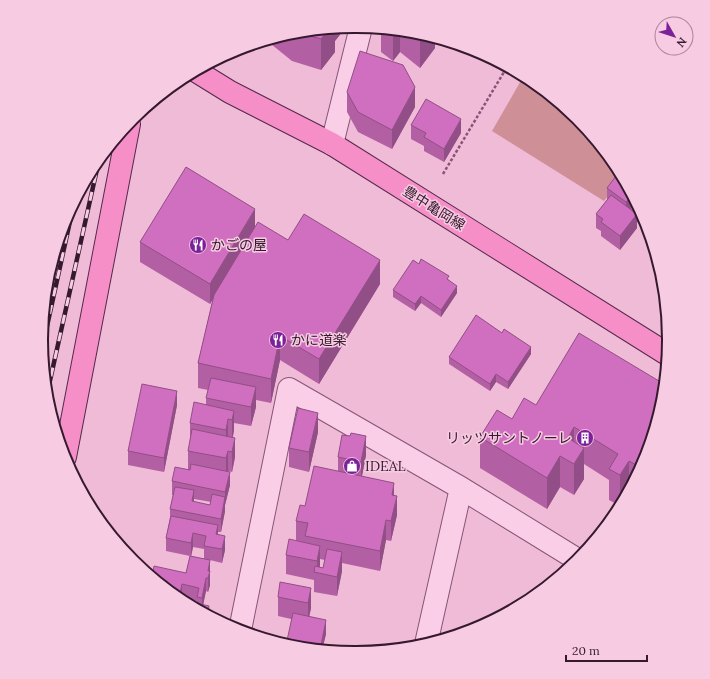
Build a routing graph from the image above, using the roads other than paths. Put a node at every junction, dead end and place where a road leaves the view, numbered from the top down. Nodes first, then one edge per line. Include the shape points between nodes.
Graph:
1 (359, 33) edge
2 (201, 74) edge
3 (127, 135) edge
4 (332, 144) junction
5 (661, 351) edge
6 (67, 443) edge
7 (461, 488) junction
8 (572, 556) edge
9 (241, 624) edge
10 (427, 637) edge

1 - 4 street
2 - 4 main road, 豊中亀岡線 via 230,92
3 - 6 main road
4 - 5 main road, 豊中亀岡線
7 - 8 street
7 - 9 street via 289,390
7 - 10 street

